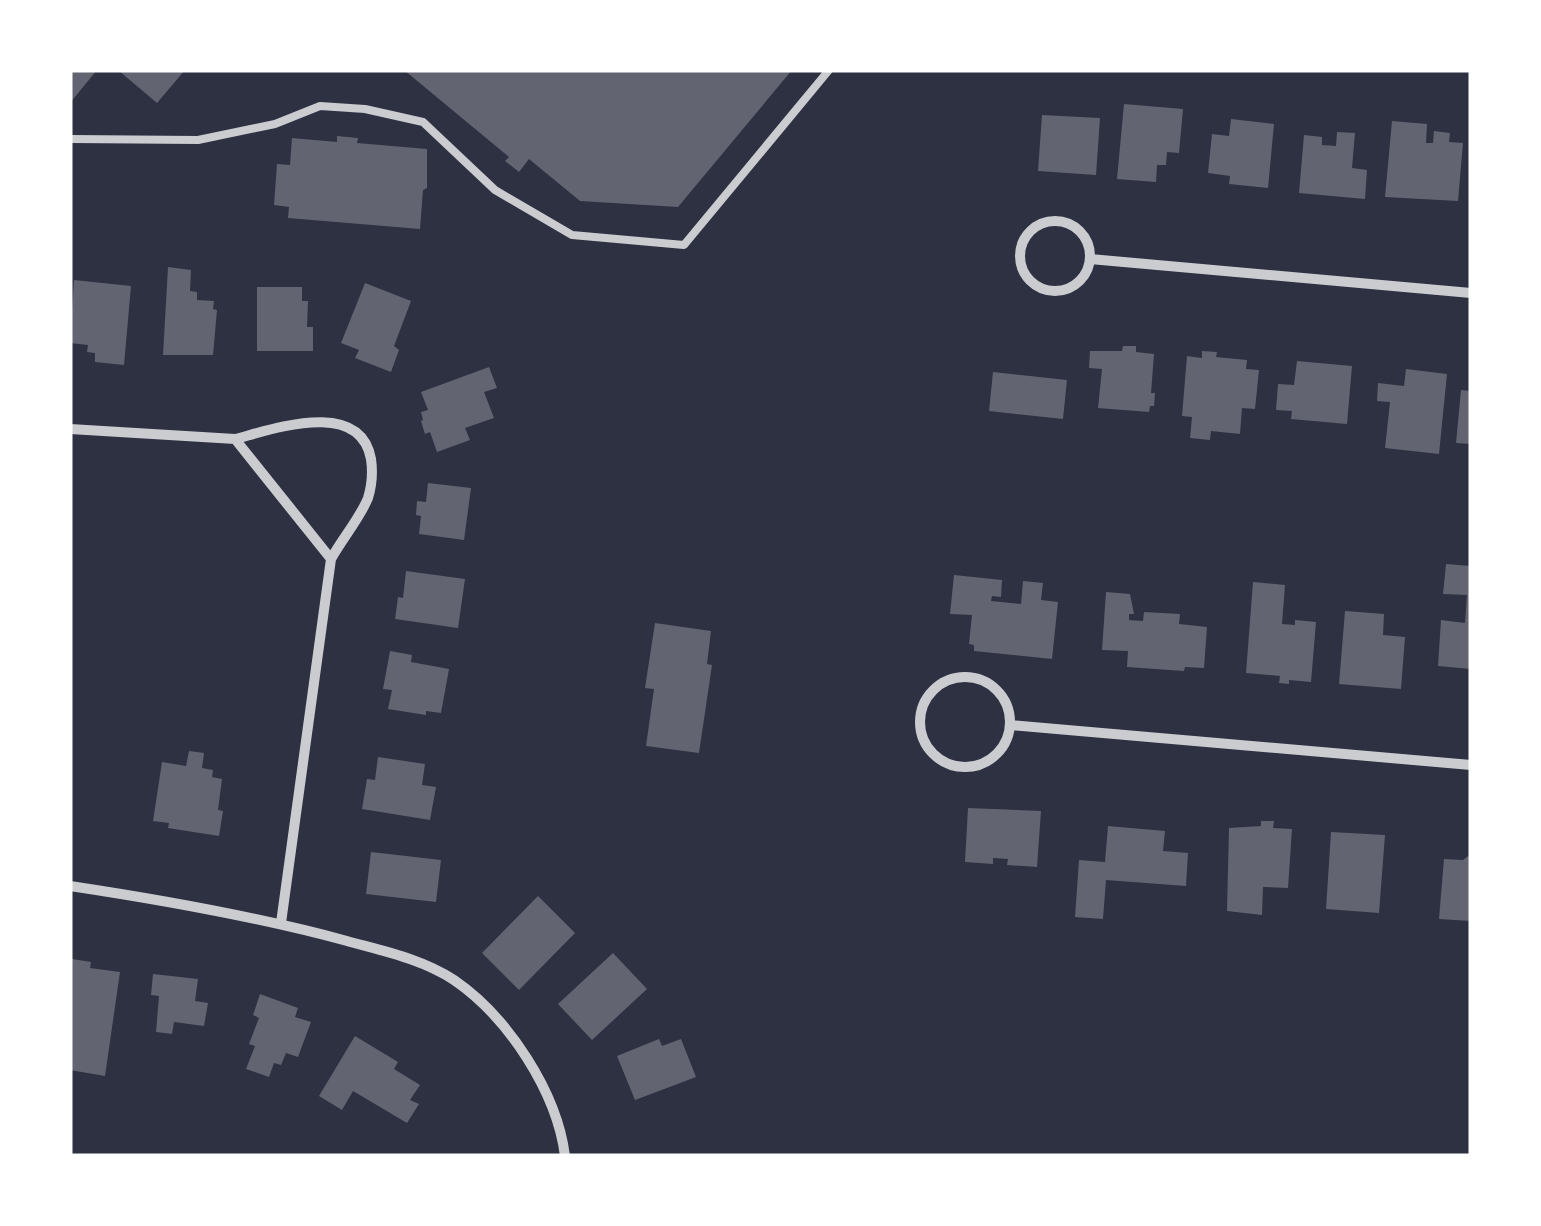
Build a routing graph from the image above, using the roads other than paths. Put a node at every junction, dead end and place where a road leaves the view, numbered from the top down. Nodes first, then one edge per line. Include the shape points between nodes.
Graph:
1 (829, 70) edge
2 (70, 139) edge
3 (1090, 259) junction
4 (1471, 293) edge
5 (70, 428) edge
6 (235, 439) junction
7 (331, 558) junction
8 (1010, 725) junction
9 (1471, 765) edge
10 (70, 886) edge
11 (281, 923) junction
12 (565, 1156) edge

1 - 2 lane via 684,246 572,236 495,190 423,122 365,109 320,106 275,124 198,140
3 - 3 street via 1076,227 1054,220 1032,229 1020,250 1030,282 1051,292 1073,287
3 - 4 street
5 - 6 street
6 - 7 street
6 - 7 street via 298,422 326,422 352,430 368,446 374,474 367,501
7 - 11 street
8 - 8 street via 1008,709 990,684 960,676 933,690 919,716 934,756 960,768 999,752
8 - 9 street
10 - 11 street
11 - 12 street via 406,958 454,980 531,1062 561,1130

